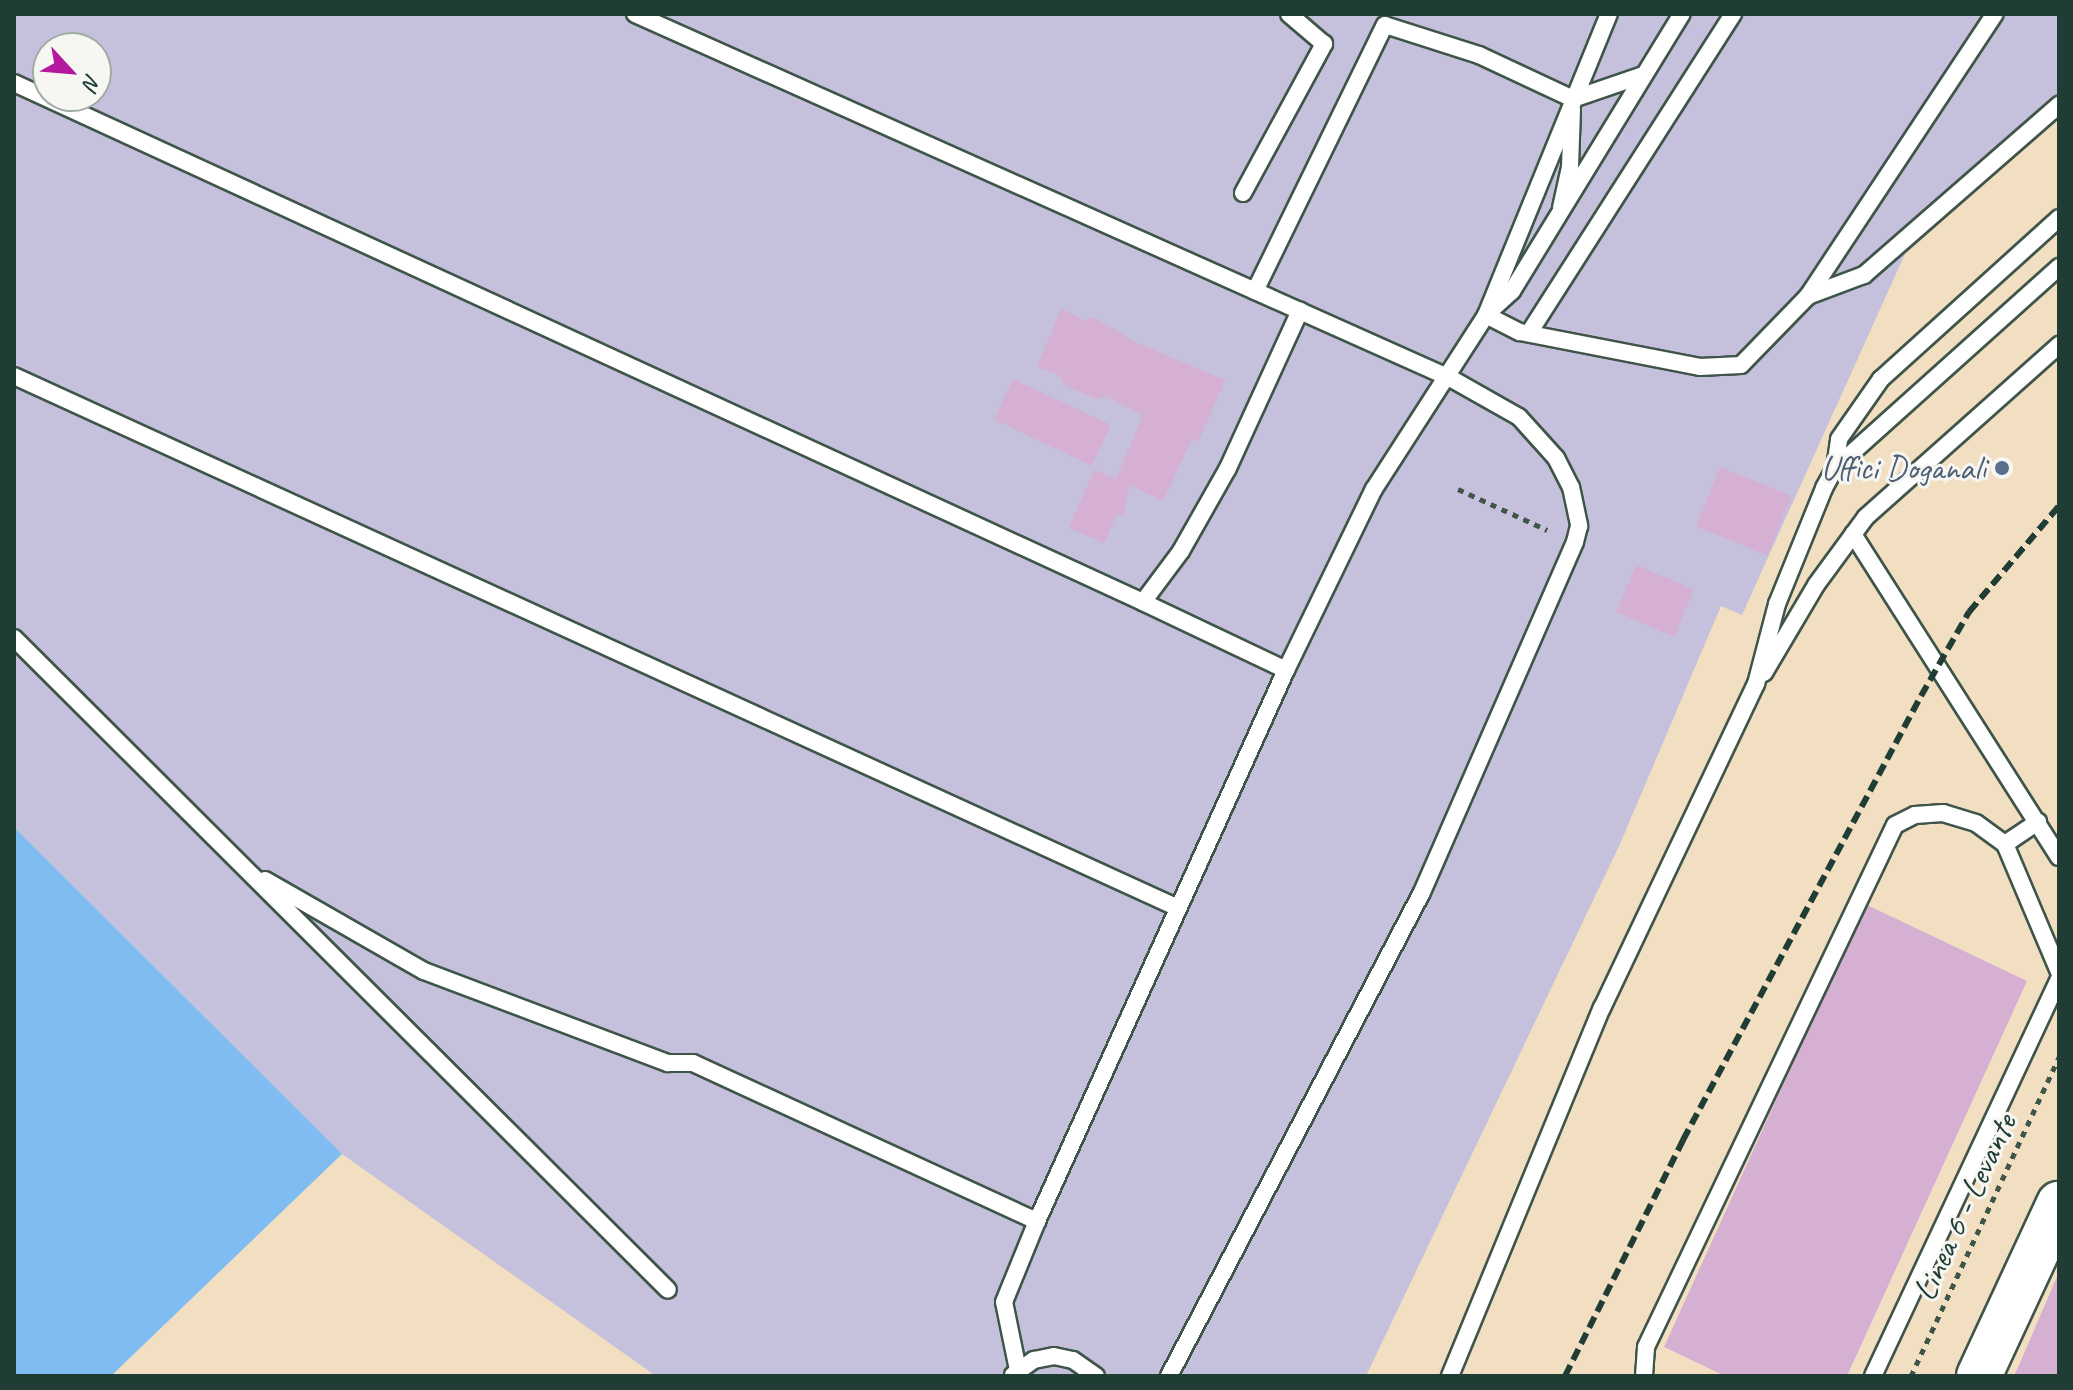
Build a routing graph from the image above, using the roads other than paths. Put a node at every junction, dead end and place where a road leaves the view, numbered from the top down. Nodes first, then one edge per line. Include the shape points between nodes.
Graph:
1 (635, 14) edge
2 (1289, 14) edge
3 (1609, 14) edge
4 (1682, 14) edge
5 (1733, 14) edge
6 (1995, 14) edge
7 (1643, 75) junction
8 (14, 83) edge
9 (1573, 99) junction
10 (2059, 105) edge
11 (1243, 193) dead end
12 (1559, 218) junction
13 (2059, 218) edge
14 (2059, 267) edge
15 (1255, 291) junction
16 (1808, 296) junction
17 (1300, 311) junction
18 (1486, 315) junction
19 (1529, 333) junction
20 (2059, 345) edge
21 (14, 376) edge
22 (1450, 378) junction
23 (1835, 468) junction
24 (1853, 534) junction
25 (1143, 602) junction
26 (14, 638) edge
27 (1286, 670) junction
28 (1756, 684) junction
29 (2038, 822) junction
30 (2005, 844) junction
31 (2059, 857) edge
32 (246, 869) junction
33 (1178, 908) junction
34 (2059, 972) edge
35 (2059, 979) edge
36 (2059, 1204) edge
37 (1037, 1221) junction
38 (668, 1290) dead end
39 (1015, 1373) edge
40 (1096, 1376) edge
41 (1169, 1376) edge
42 (1450, 1376) edge
43 (1644, 1376) edge
44 (1873, 1376) edge
45 (1979, 1376) edge

1 - 15 lane
2 - 11 lane via 1324,44
3 - 9 lane
4 - 7 lane
5 - 19 lane
6 - 16 lane
7 - 9 lane
7 - 12 lane
8 - 25 lane
9 - 12 lane via 1570,167
9 - 15 lane via 1479,55 1385,25
9 - 18 lane
10 - 16 lane via 1864,275
12 - 18 lane via 1512,291
13 - 23 lane via 1881,379 1839,439
14 - 23 lane
15 - 17 lane
16 - 19 lane via 1741,365 1700,367
17 - 22 lane
17 - 25 lane via 1228,468 1181,551
18 - 19 lane
18 - 22 lane
20 - 24 lane via 1904,481
21 - 33 lane
22 - 27 lane via 1374,489
22 - 41 lane via 1519,417 1556,458 1571,487 1579,526 1575,542 1421,894
23 - 28 lane via 1777,604
24 - 28 lane
24 - 29 lane
25 - 27 lane
26 - 32 lane
27 - 33 lane
28 - 42 lane via 1602,1008
29 - 30 lane
29 - 31 lane
30 - 34 lane
30 - 43 lane via 1976,823 1943,813 1915,815 1895,825 1646,1347
32 - 37 lane via 424,971 668,1063 693,1063
32 - 38 lane
33 - 37 lane
35 - 44 lane
36 - 45 main road
37 - 39 lane via 1004,1302
39 - 40 lane via 1054,1356 1073,1360

